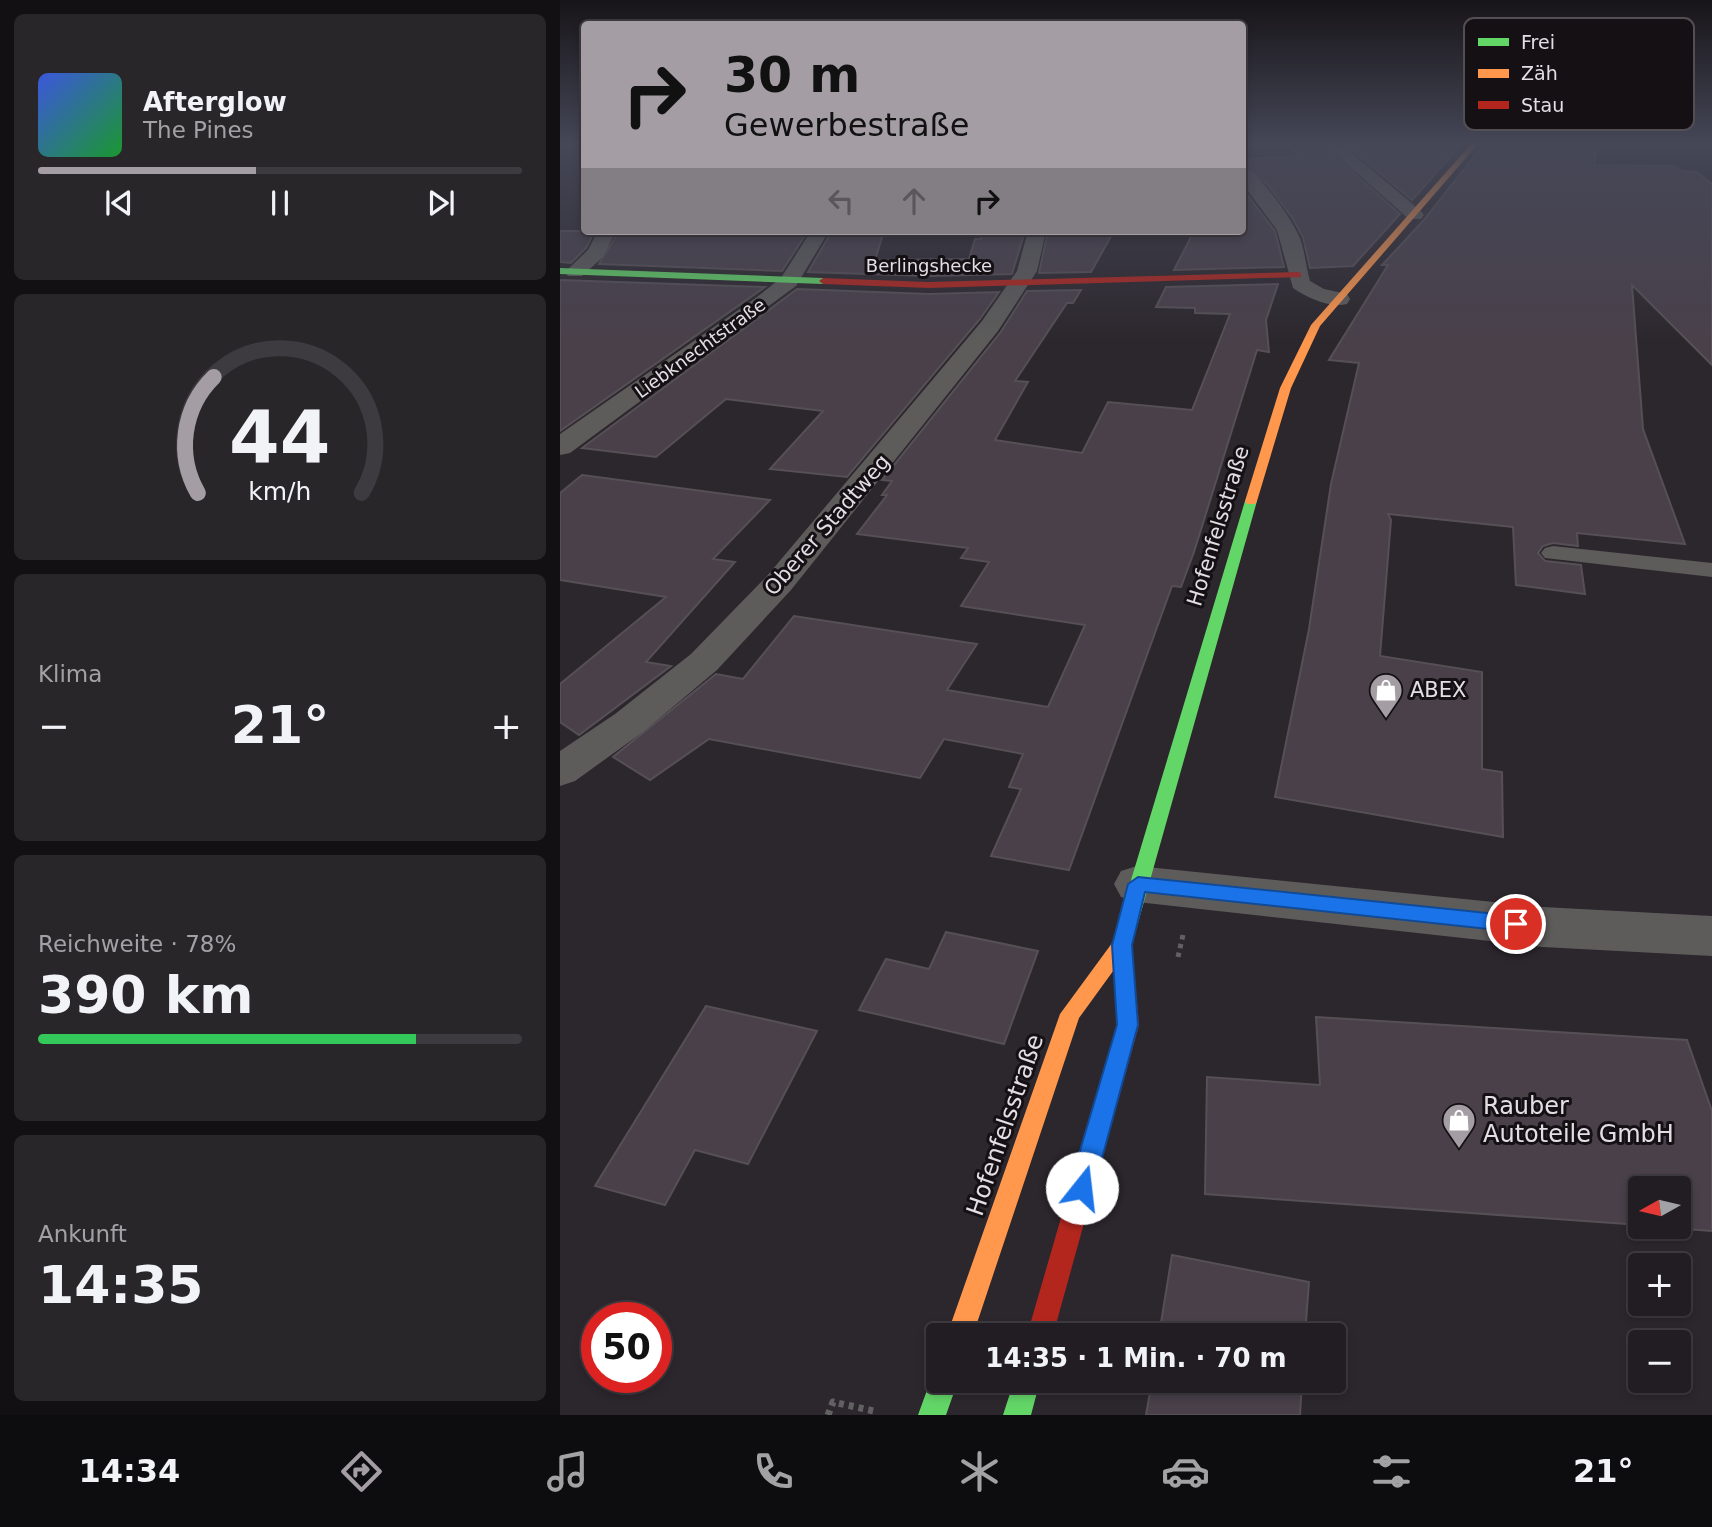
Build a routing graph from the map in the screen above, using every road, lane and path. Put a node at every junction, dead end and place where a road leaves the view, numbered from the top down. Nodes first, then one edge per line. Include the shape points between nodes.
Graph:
1 (1274, 210) edge
2 (1409, 210) edge
3 (1419, 210) edge
4 (1415, 215) junction
5 (605, 235) edge
6 (818, 235) edge
7 (1036, 235) edge
8 (567, 271) edge
9 (1297, 275) junction
10 (789, 282) junction
11 (1020, 284) junction
12 (1339, 299) junction
13 (560, 447) edge
14 (1553, 553) dead end
15 (1712, 570) edge
16 (560, 771) edge
17 (1138, 884) junction
18 (1712, 936) edge
19 (1122, 945) junction
20 (964, 1323) edge
21 (1043, 1323) edge
22 (940, 1393) edge
23 (1023, 1393) edge
24 (883, 1413) dead end
25 (828, 1415) edge
26 (932, 1415) edge
27 (1017, 1415) edge

1 - 9 street via 1291,240
2 - 4 street
3 - 4 main road, Hofenfelsstraße
4 - 12 main road, Hofenfelsstraße
5 - 8 street via 596,253
6 - 10 street, Liebknechtstraße
7 - 11 street, Oberer Stadtweg
8 - 10 main road, Berlingshecke
9 - 11 main road, Berlingshecke
9 - 12 street via 1305,289
10 - 11 main road, Berlingshecke
10 - 13 street, Liebknechtstraße
11 - 16 street, Oberer Stadtweg via 935,397 779,583 704,662
12 - 17 main road, Hofenfelsstraße via 1301,349 1280,404
14 - 15 lane
17 - 18 street via 1543,927
17 - 19 main road, Hofenfelsstraße
19 - 20 main road, Hofenfelsstraße via 1070,1014
19 - 21 main road, Hofenfelsstraße via 1128,1025
22 - 26 main road
23 - 27 main road
24 - 25 path via 833,1402

